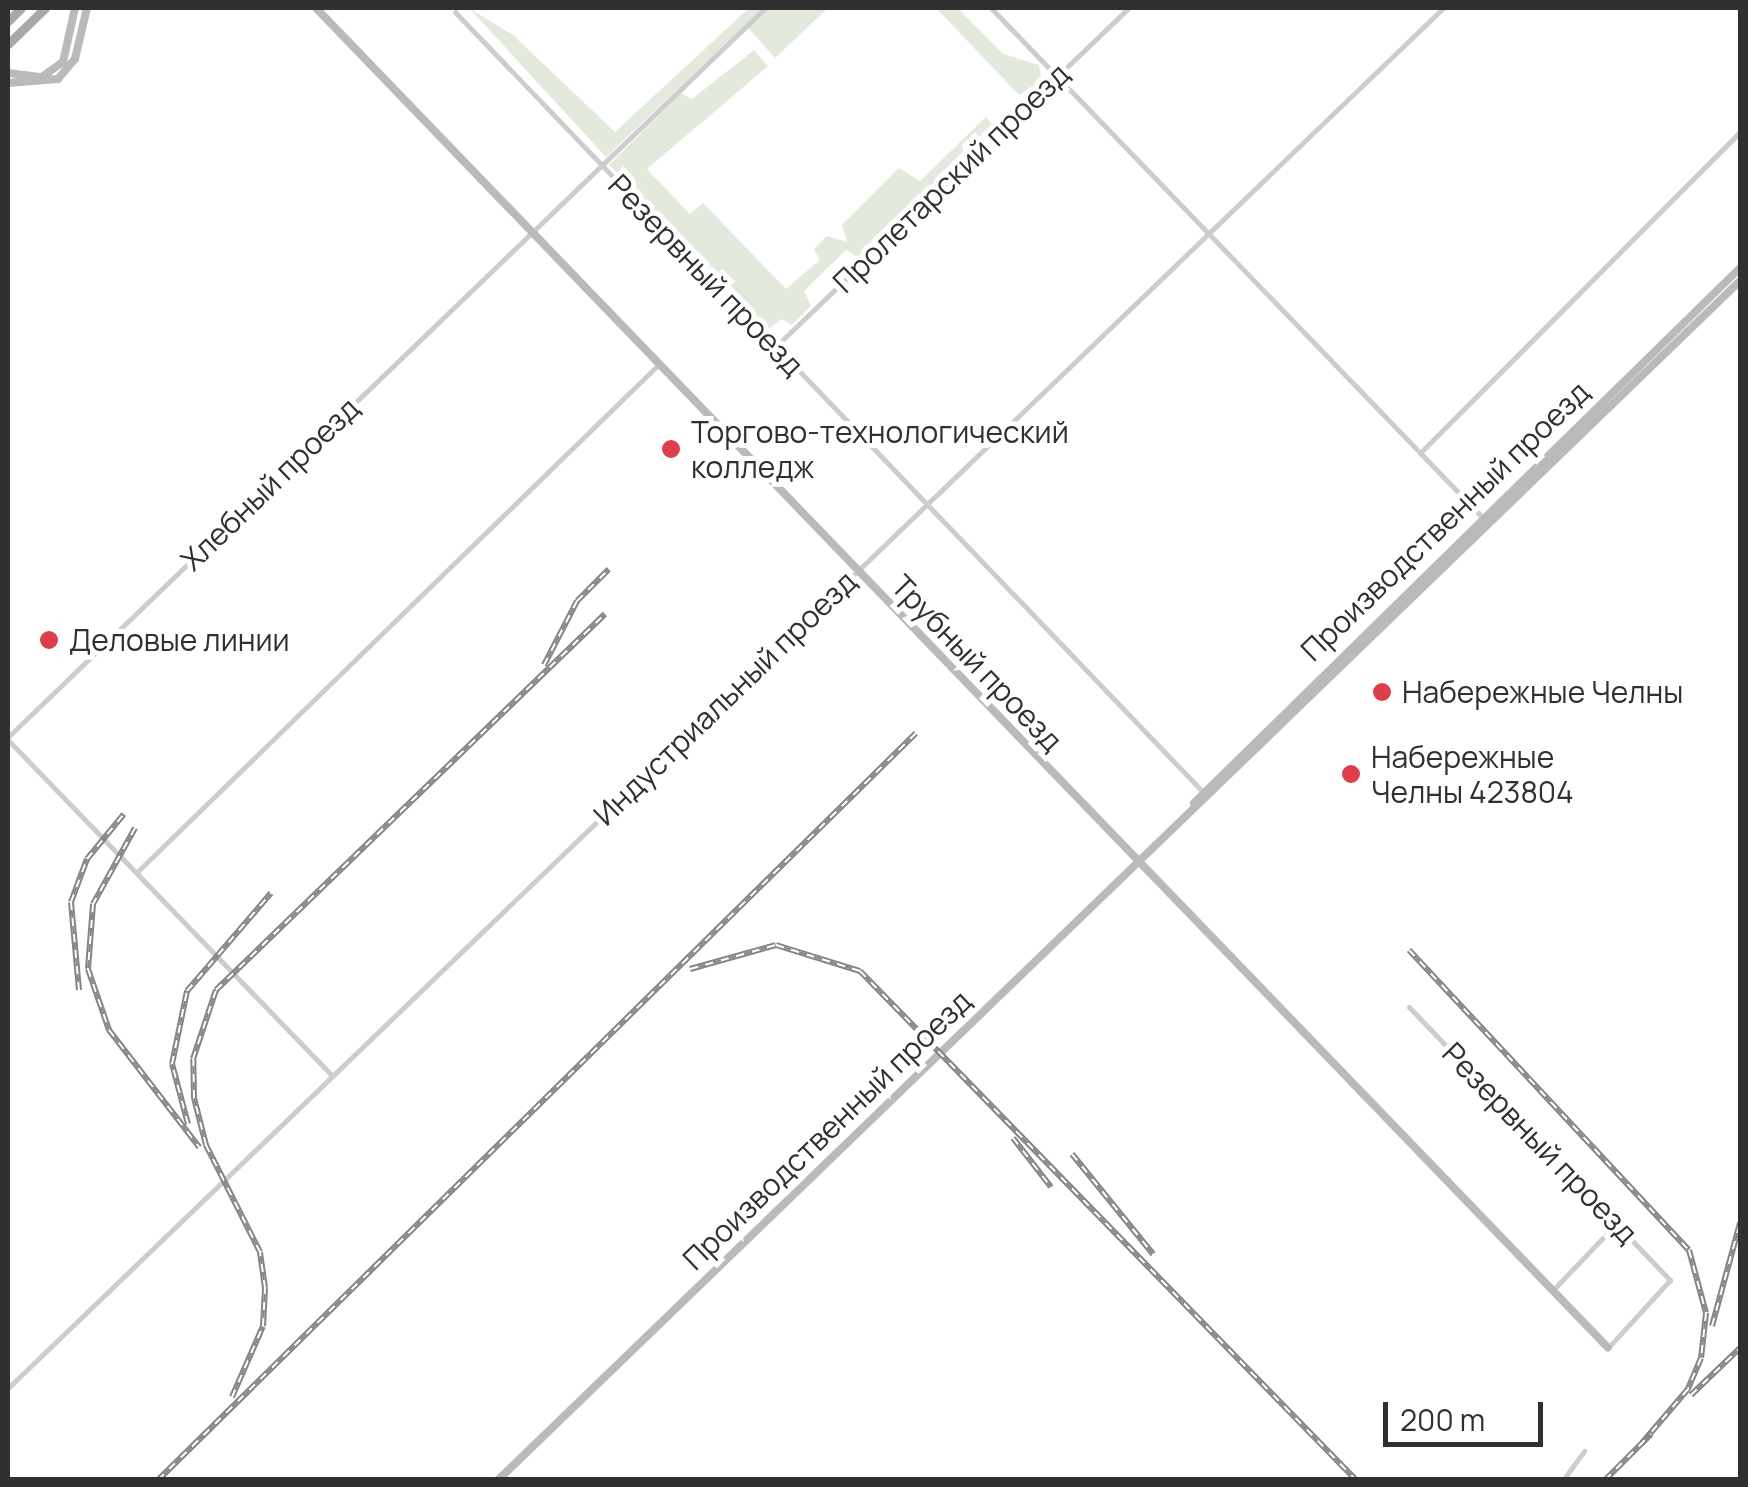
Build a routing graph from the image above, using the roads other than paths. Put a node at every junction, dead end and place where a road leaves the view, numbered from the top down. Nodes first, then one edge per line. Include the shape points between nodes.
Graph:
1 (22, 8) edge
2 (45, 8) edge
3 (74, 8) edge
4 (87, 8) edge
5 (316, 8) edge
6 (765, 8) edge
7 (991, 8) edge
8 (1128, 8) edge
9 (1444, 8) edge
10 (455, 12) dead end
11 (8, 21) edge
12 (8, 44) edge
13 (8, 74) edge
14 (1057, 76) junction
15 (8, 83) edge
16 (1740, 132) edge
17 (601, 166) junction
18 (532, 232) junction
19 (1209, 233) junction
20 (1740, 268) edge
21 (1740, 281) edge
22 (774, 348) junction
23 (659, 364) junction
24 (1420, 454) junction
25 (926, 505) junction
26 (1481, 516) junction
27 (1488, 524) junction
28 (858, 571) junction
29 (1296, 703) junction
30 (8, 738) edge
31 (1204, 794) junction
32 (1138, 862) junction
33 (137, 872) junction
34 (1409, 1006) dead end
35 (332, 1076) junction
36 (1616, 1223) junction
37 (1552, 1290) junction
38 (1608, 1348) joint
39 (8, 1388) edge
40 (1584, 1451) dead end
41 (498, 1480) edge
42 (1563, 1480) edge

1 - 11 main road
2 - 12 main road
3 - 13 street via 63,62 42,76
4 - 15 street via 67,70 41,86
5 - 18 street, Трубный проезд
6 - 17 street, Хлебный проезд
7 - 14 street
8 - 14 street, Пролетарский проезд
9 - 19 street, Индустриальный проезд
10 - 17 street, Резервный проезд
14 - 19 street
14 - 22 street, Пролетарский проезд
16 - 24 street
17 - 18 street, Хлебный проезд
17 - 22 street, Резервный проезд
18 - 23 street, Трубный проезд
18 - 30 street, Хлебный проезд
19 - 24 street
19 - 25 street, Индустриальный проезд
20 - 26 street, Производственный проезд
21 - 27 street, Производственный проезд
22 - 25 street, Резервный проезд
23 - 28 street, Трубный проезд
23 - 33 street
24 - 26 street
25 - 28 street, Индустриальный проезд
25 - 31 street, Резервный проезд
26 - 27 street
26 - 29 street, Производственный проезд
27 - 29 street, Производственный проезд
28 - 32 street, Трубный проезд
28 - 35 street, Индустриальный проезд
29 - 31 street, Производственный проезд
30 - 33 street
31 - 32 street, Производственный проезд
32 - 37 street, Трубный проезд
32 - 41 street, Производственный проезд
33 - 35 street
34 - 36 street, Резервный проезд
35 - 39 street, Индустриальный проезд
36 - 37 street
36 - 38 street, Резервный проезд via 1670,1280
37 - 38 street, Трубный проезд
40 - 42 street

